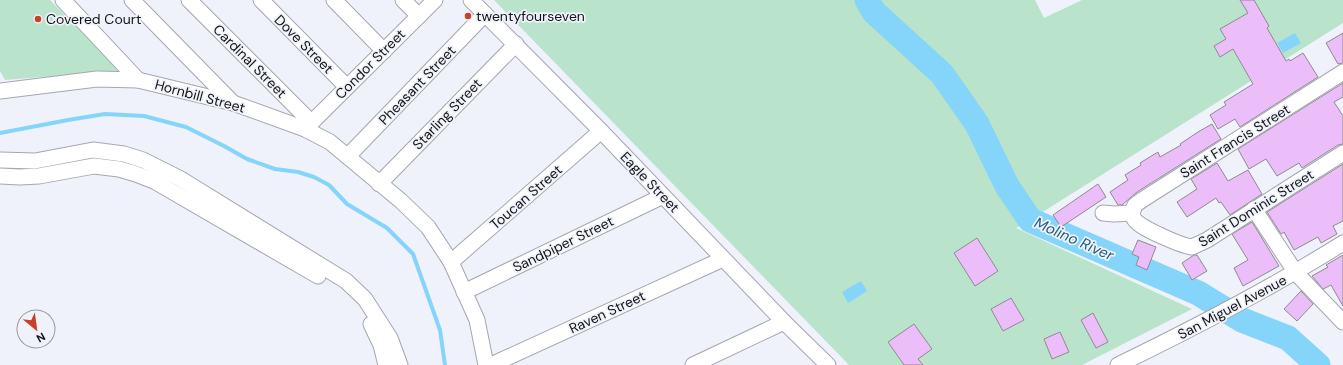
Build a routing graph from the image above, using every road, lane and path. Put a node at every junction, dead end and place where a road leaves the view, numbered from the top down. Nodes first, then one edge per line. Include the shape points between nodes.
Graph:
1 (63, 0) edge
2 (132, 0) edge
3 (189, 0) edge
4 (261, 0) edge
5 (334, 0) edge
6 (403, 0) edge
7 (434, 0) edge
8 (471, 0) edge
9 (485, 14) junction
10 (419, 16) junction
11 (516, 44) junction
12 (384, 51) junction
13 (1343, 72) edge
14 (138, 80) junction
15 (347, 87) junction
16 (0, 91) edge
17 (233, 103) junction
18 (308, 125) junction
19 (601, 131) junction
20 (1343, 153) edge
21 (348, 156) junction
22 (0, 160) edge
23 (0, 176) edge
24 (379, 184) junction
25 (663, 196) junction
26 (1254, 209) junction
27 (1104, 213) dead end
28 (1132, 213) junction
29 (1343, 243) edge
30 (723, 259) junction
31 (451, 262) junction
32 (1296, 273) junction
33 (464, 292) junction
34 (784, 322) junction
35 (1343, 322) edge
36 (386, 365) edge
37 (400, 365) edge
38 (486, 365) edge
39 (491, 365) edge
40 (693, 365) edge
41 (828, 365) edge
42 (1118, 365) edge

1 - 14 street
2 - 17 street
3 - 18 street, Cardinal Street
4 - 15 street, Dove Street
5 - 12 street
6 - 10 street
7 - 10 street, Condor Street
8 - 9 street, Eagle Street
9 - 11 street, Eagle Street
9 - 21 street, Pheasant Street
10 - 12 street, Condor Street
11 - 19 street, Eagle Street
11 - 24 street, Starling Street
12 - 15 street, Condor Street
13 - 28 street, Saint Francis Street via 1142,200 1135,205
14 - 16 street, Hornbill Street via 97,79
14 - 17 street, Hornbill Street
15 - 18 street, Condor Street
17 - 18 street, Hornbill Street
18 - 21 street, Hornbill Street
19 - 25 street, Eagle Street
19 - 31 street, Toucan Street
20 - 26 street, Saint Dominic Street
21 - 24 street, Hornbill Street
22 - 37 street via 35,161 92,150 124,154 143,160 179,178 346,281 369,305 390,338
23 - 36 street via 39,176 94,166 119,169 154,181 343,290 374,330
24 - 31 street, Hornbill Street via 428,227
25 - 30 street, Eagle Street
25 - 33 street, Sandpiper Street
26 - 28 street, Saint Dominic Street via 1192,247 1139,224 1133,219
26 - 32 street
27 - 28 street
29 - 32 street, San Miguel Avenue
30 - 34 street, Eagle Street
30 - 39 street, Raven Street
31 - 33 street, Hornbill Street
32 - 35 street
32 - 42 street, San Miguel Avenue via 1198,326
33 - 38 street, Hornbill Street via 477,320
34 - 40 street
34 - 41 street, Eagle Street

